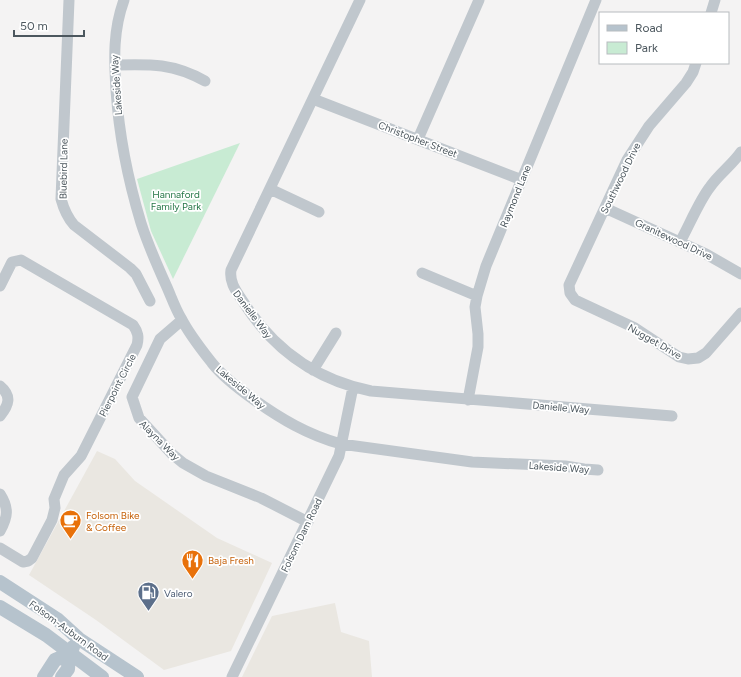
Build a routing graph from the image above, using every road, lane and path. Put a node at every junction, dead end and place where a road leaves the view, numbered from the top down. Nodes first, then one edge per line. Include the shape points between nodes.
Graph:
1 (69, 0) edge
2 (124, 0) edge
3 (360, 0) edge
4 (479, 0) edge
5 (596, 0) edge
6 (715, 0) edge
7 (712, 12) edge
8 (696, 64) edge
9 (114, 65) junction
10 (205, 81) dead end
11 (313, 99) junction
12 (418, 139) junction
13 (741, 152) edge
14 (522, 180) junction
15 (270, 189) junction
16 (605, 208) junction
17 (319, 212) dead end
18 (680, 242) junction
19 (422, 273) dead end
20 (741, 274) edge
21 (570, 282) joint
22 (0, 286) edge
23 (477, 296) junction
24 (150, 301) dead end
25 (741, 313) edge
26 (182, 320) junction
27 (336, 333) dead end
28 (313, 370) junction
29 (0, 386) edge
30 (352, 387) junction
31 (468, 400) junction
32 (0, 416) edge
33 (672, 416) dead end
34 (341, 444) junction
35 (598, 470) dead end
36 (0, 494) edge
37 (308, 522) junction
38 (0, 531) edge
39 (0, 548) edge
40 (0, 582) edge
41 (0, 607) edge
42 (79, 639) junction
43 (69, 654) junction
44 (44, 677) edge
45 (62, 677) edge
46 (102, 677) edge
47 (137, 677) edge
48 (232, 677) edge

1 - 24 street, Bluebird Lane via 62,199 64,210 74,225 136,274
2 - 9 street, Lakeside Way via 116,27
3 - 11 street, Danielle Way
4 - 12 street
5 - 14 street, Raymond Lane
6 - 7 street
8 - 16 street, Southwood Drive via 686,83 638,142
9 - 10 street via 169,66
9 - 26 street, Lakeside Way via 121,138 141,224
11 - 12 street, Christopher Street
11 - 15 street, Danielle Way
12 - 14 street, Christopher Street
13 - 18 street via 708,189
14 - 23 street, Raymond Lane via 486,266
15 - 17 street
15 - 28 street, Danielle Way via 233,264 231,281 250,313 267,334 293,357
16 - 18 street, Granitewood Drive
16 - 21 street, Southwood Drive
18 - 20 street, Granitewood Drive
19 - 23 street
21 - 25 street, Nugget Drive via 570,293 575,300 635,328 679,357 688,359 698,358 706,353
22 - 39 street, Pierpoint Circle via 12,262 20,260 133,325 139,338 81,456 64,476 54,499 52,520 32,558 23,562
23 - 31 street, Raymond Lane via 475,307 478,347
26 - 34 street, Lakeside Way via 212,363 242,391 307,433
26 - 37 street, Alayna Way via 160,339 132,397 139,418 172,454 189,466
27 - 28 street
28 - 30 street, Danielle Way
29 - 32 street via 5,390 8,401
30 - 31 street, Danielle Way
30 - 34 street, Folsom Dam Road
31 - 33 street, Danielle Way
34 - 35 street, Lakeside Way via 472,462
34 - 37 street, Folsom Dam Road via 339,456
36 - 38 street via 5,503 7,516
37 - 48 street, Folsom Dam Road
40 - 42 main road, Folsom-Auburn Road via 57,619
41 - 43 main road, Folsom-Auburn Road via 46,635
42 - 43 main road
42 - 47 main road, Folsom-Auburn Road
43 - 44 main road via 55,660
43 - 45 main road via 68,669
43 - 46 main road, Folsom-Auburn Road

